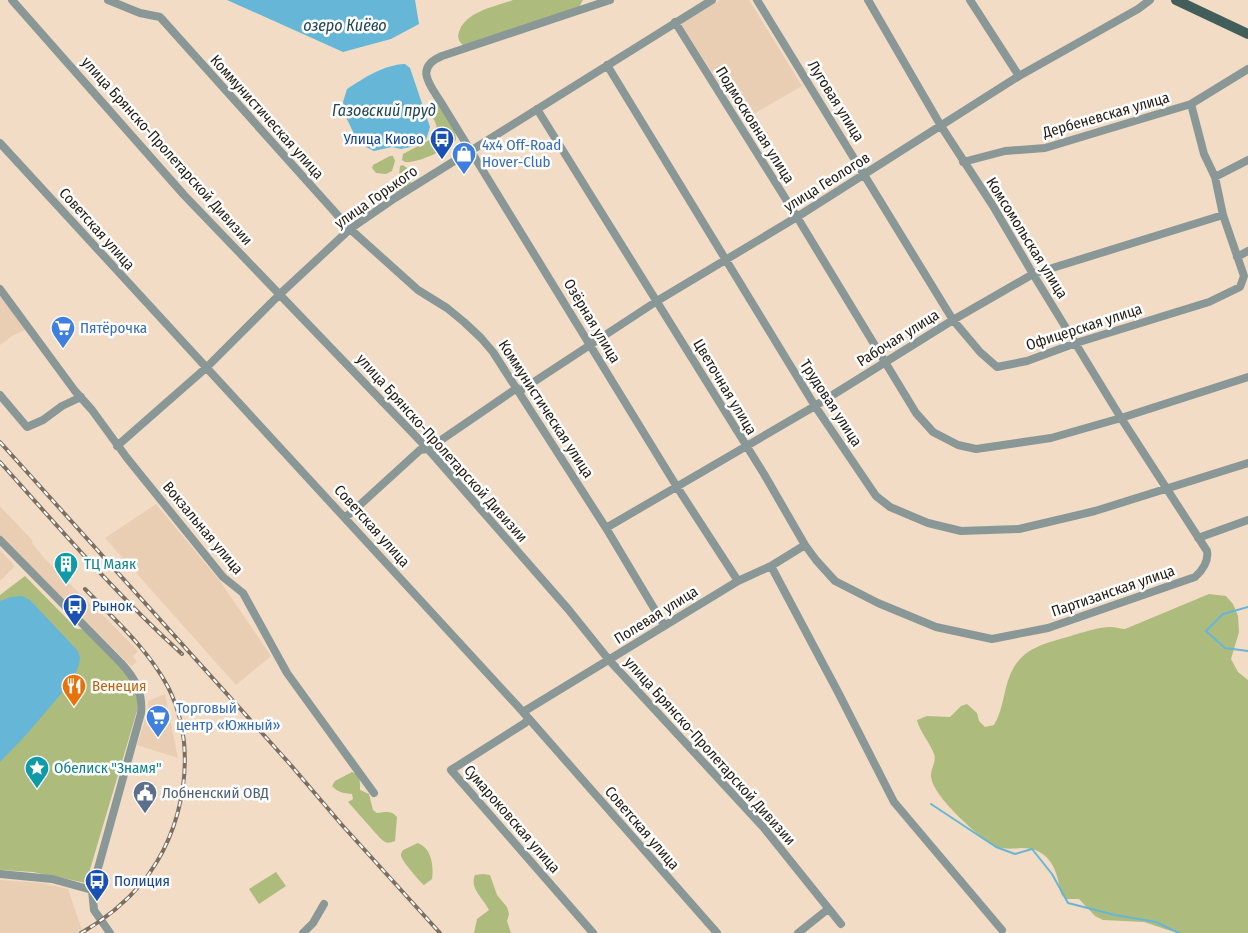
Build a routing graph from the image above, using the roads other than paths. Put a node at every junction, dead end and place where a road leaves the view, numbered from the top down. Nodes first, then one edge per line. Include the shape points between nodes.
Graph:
1 (12, 0) edge
2 (108, 0) edge
3 (610, 0) edge
4 (712, 0) edge
5 (757, 0) edge
6 (868, 0) edge
7 (970, 0) edge
8 (1150, 0) edge
9 (1176, 0) edge
10 (674, 22) junction
11 (1248, 34) edge
12 (608, 65) junction
13 (1248, 69) edge
14 (1019, 76) junction
15 (1191, 104) junction
16 (537, 110) junction
17 (941, 126) junction
18 (0, 143) edge
19 (472, 151) junction
20 (1248, 160) edge
21 (963, 162) junction
22 (865, 175) junction
23 (1215, 177) junction
24 (1223, 215) junction
25 (797, 217) junction
26 (350, 229) junction
27 (1248, 251) edge
28 (1237, 257) junction
29 (726, 259) junction
30 (1033, 274) junction
31 (1246, 277) edge
32 (0, 289) edge
33 (280, 294) junction
34 (657, 301) junction
35 (954, 320) junction
36 (1076, 343) junction
37 (590, 345) junction
38 (885, 362) junction
39 (207, 367) junction
40 (1248, 377) edge
41 (519, 389) junction
42 (0, 395) edge
43 (81, 397) junction
44 (815, 406) junction
45 (1121, 418) junction
46 (117, 446) junction
47 (746, 446) junction
48 (428, 449) junction
49 (1248, 463) edge
50 (677, 487) junction
51 (1165, 488) junction
52 (345, 517) junction
53 (1248, 520) edge
54 (606, 528) junction
55 (1198, 538) junction
56 (0, 540) edge
57 (805, 545) junction
58 (771, 566) junction
59 (738, 581) junction
60 (664, 625) junction
61 (936, 627) joint
62 (609, 660) junction
63 (526, 716) junction
64 (374, 793) dead end
65 (0, 874) edge
66 (92, 890) junction
67 (324, 904) dead end
68 (828, 909) junction
69 (840, 924) dead end
70 (1002, 930) dead end
71 (110, 933) edge
72 (303, 933) edge
73 (593, 933) edge
74 (716, 933) edge
75 (798, 933) edge

1 - 33 street, улица Брянско-Пролетарской Дивизии via 184,195
2 - 26 street, Коммунистическая улица via 160,17
3 - 19 street, Озёрная улица via 442,56 428,64 426,73 432,88
4 - 10 street, улица Горького
5 - 22 street, Луговая улица
6 - 17 street, Комсомольская улица
7 - 14 street
8 - 14 street, улица Геологов
9 - 11 main road
10 - 12 street, улица Горького
10 - 25 street, Подмосковная улица
12 - 16 street, улица Горького
12 - 29 street, Трудовая улица
13 - 15 street, Дербеневская улица
14 - 17 street, улица Геологов
15 - 21 street, Дербеневская улица via 1044,148 1005,152
15 - 23 street via 1204,154
16 - 19 street, улица Горького
16 - 34 street, Цветочная улица
17 - 21 street, Комсомольская улица
17 - 22 street, улица Геологов
18 - 39 street, Советская улица
19 - 26 street, улица Горького
19 - 37 street, Озёрная улица
20 - 23 street
21 - 30 street, Комсомольская улица
22 - 25 street, улица Геологов
22 - 35 street, Луговая улица
23 - 24 street
24 - 28 street
24 - 30 street, Рабочая улица
25 - 29 street, улица Геологов
25 - 38 street, Подмосковная улица
26 - 33 street, улица Горького
26 - 41 street, Коммунистическая улица via 418,290 447,308 482,338
27 - 28 street
28 - 31 street
29 - 34 street, улица Геологов
29 - 44 street, Трудовая улица
30 - 35 street, Рабочая улица
30 - 36 street, Комсомольская улица
31 - 36 street, Офицерская улица via 1240,287 1209,302
32 - 43 street, Вокзальная улица
33 - 39 street, улица Горького
33 - 48 street, улица Брянско-Пролетарской Дивизии
34 - 37 street, улица Геологов
34 - 47 street, Цветочная улица
35 - 36 street, Офицерская улица via 997,367 1027,361
35 - 38 street, Рабочая улица
36 - 45 street, Комсомольская улица
37 - 41 street, улица Геологов
37 - 50 street, Озёрная улица
38 - 44 street, Рабочая улица
38 - 45 street, Подмосковная улица via 916,413 933,432 958,445 976,448 1051,438
39 - 46 street, улица Горького
39 - 52 street, Советская улица
40 - 45 street, Подмосковная улица
41 - 48 street, улица Геологов
41 - 54 street, Коммунистическая улица
42 - 43 street via 28,427
43 - 46 street, Вокзальная улица
44 - 47 street, Рабочая улица
44 - 51 street, Трудовая улица via 876,496 928,523 960,531 1019,529 1095,511
45 - 51 street, Комсомольская улица
46 - 64 street, Вокзальная улица via 223,577 243,593 287,673
47 - 50 street, Рабочая улица
47 - 57 street, Цветочная улица
48 - 52 street, улица Геологов via 420,450
48 - 62 street, улица Брянско-Пролетарской Дивизии
49 - 51 street, Трудовая улица
50 - 54 street, Рабочая улица
50 - 59 street, Озёрная улица
51 - 55 street, Партизанская улица
52 - 63 street, Советская улица
53 - 55 street
54 - 60 street, Коммунистическая улица
55 - 61 street, Партизанская улица via 1208,557 1195,577 1048,628 992,639
56 - 66 street via 121,663 135,680 141,696 141,713
57 - 58 street, Полевая улица
57 - 61 street, Цветочная улица via 835,581
58 - 59 street, Полевая улица
58 - 70 street via 894,802
59 - 60 street, Полевая улица
60 - 62 street, Полевая улица
62 - 63 street, Полевая улица
62 - 68 street, улица Брянско-Пролетарской Дивизии via 764,828
63 - 73 street, Сумароковская улица via 525,724 451,770
63 - 74 street, Советская улица
65 - 66 street via 52,879
66 - 71 street via 94,910
67 - 72 street
68 - 69 street, улица Брянско-Пролетарской Дивизии
68 - 75 street

